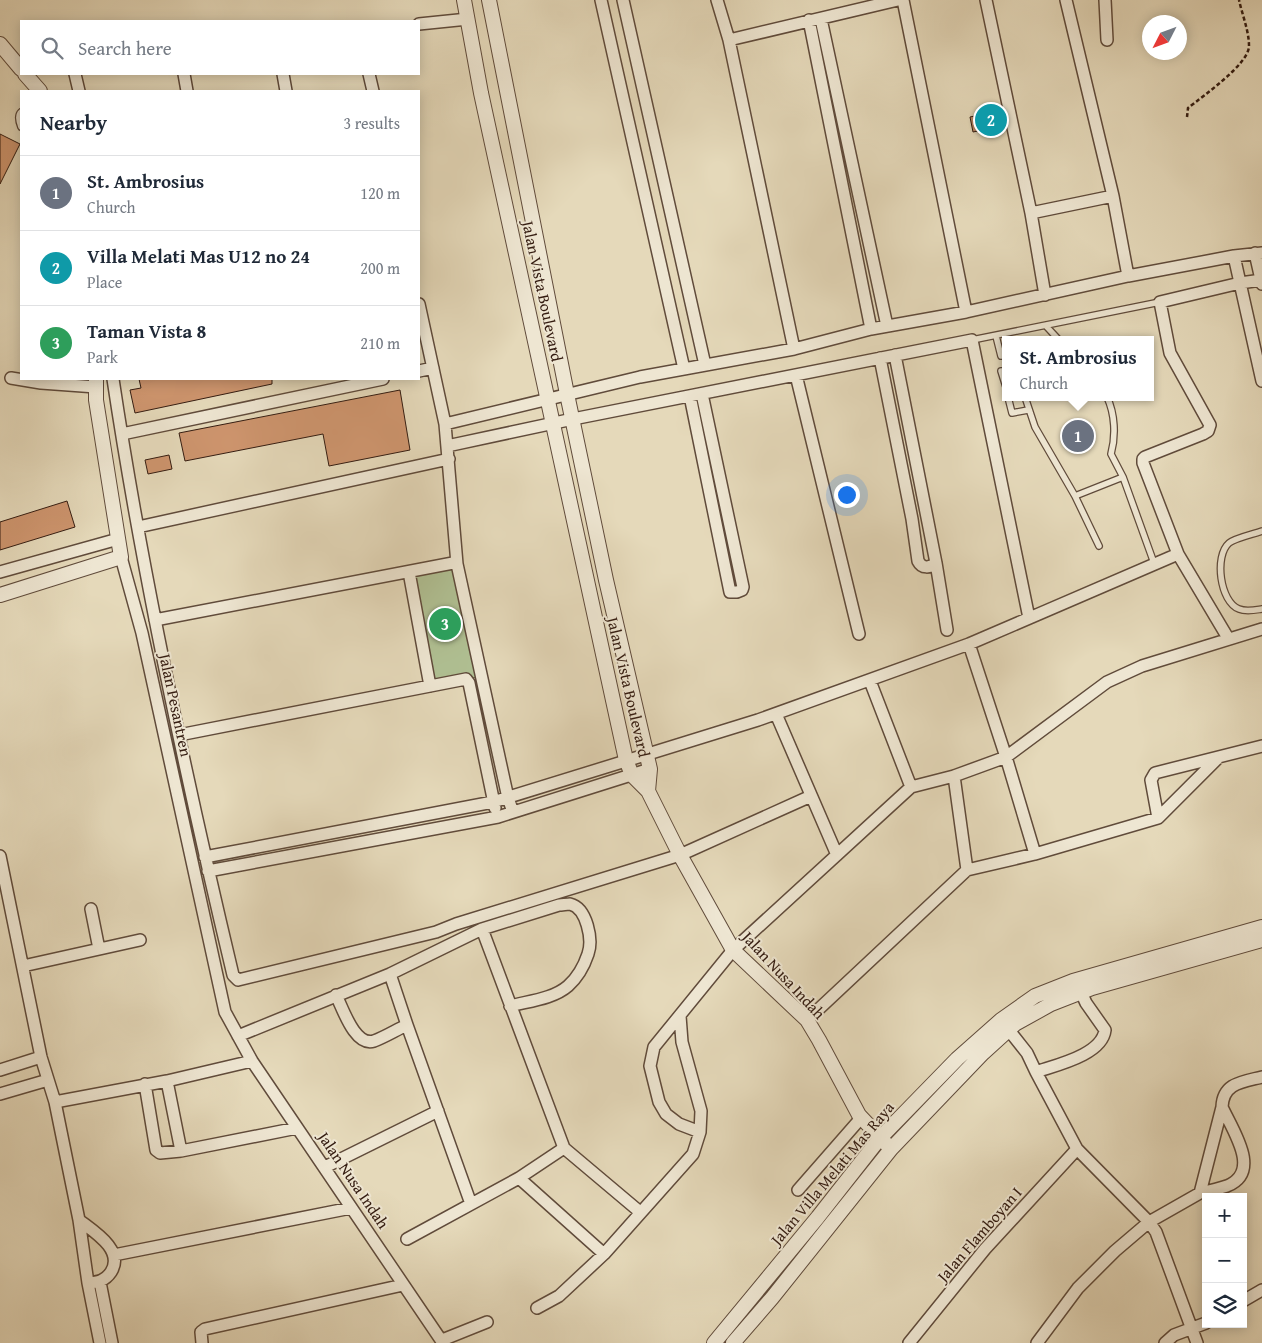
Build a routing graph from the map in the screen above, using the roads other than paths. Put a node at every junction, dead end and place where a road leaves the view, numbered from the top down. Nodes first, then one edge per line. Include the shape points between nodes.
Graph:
1 (464, 0) edge
2 (489, 0) edge
3 (601, 0) edge
4 (623, 0) edge
5 (718, 0) edge
6 (898, 0) edge
7 (903, 0) edge
8 (986, 0) edge
9 (1066, 0) edge
10 (1105, 0) edge
11 (468, 19) junction
12 (815, 19) junction
13 (420, 24) edge
14 (729, 40) junction
15 (1107, 40) dead end
16 (0, 44) edge
17 (20, 68) edge
18 (26, 75) edge
19 (75, 75) edge
20 (184, 75) edge
21 (283, 75) edge
22 (369, 75) edge
23 (39, 90) edge
24 (79, 90) edge
25 (187, 90) edge
26 (286, 90) edge
27 (373, 90) edge
28 (644, 94) junction
29 (623, 97) junction
30 (1113, 196) junction
31 (1031, 213) junction
32 (674, 226) junction
33 (653, 231) junction
34 (1259, 253) edge
35 (1234, 256) junction
36 (1128, 276) junction
37 (1262, 281) edge
38 (1240, 283) junction
39 (1045, 295) junction
40 (1160, 302) junction
41 (420, 309) edge
42 (966, 312) junction
43 (887, 326) junction
44 (1046, 326) junction
45 (871, 329) junction
46 (1012, 332) junction
47 (996, 336) junction
48 (1012, 336) edge
49 (1055, 336) edge
50 (972, 340) junction
51 (794, 349) junction
52 (895, 356) junction
53 (1001, 356) dead end
54 (880, 358) junction
55 (705, 364) junction
56 (432, 368) junction
57 (684, 369) junction
58 (420, 371) edge
59 (796, 375) junction
60 (11, 378) dead end
61 (20, 380) edge
62 (23, 380) edge
63 (113, 380) edge
64 (379, 380) edge
65 (1262, 381) edge
66 (96, 383) edge
67 (567, 394) junction
68 (696, 395) junction
69 (549, 399) junction
70 (1009, 401) edge
71 (1026, 401) edge
72 (1108, 401) edge
73 (1028, 410) junction
74 (573, 419) junction
75 (554, 423) junction
76 (445, 424) junction
77 (122, 434) junction
78 (447, 446) junction
79 (449, 459) junction
80 (1122, 477) junction
81 (1075, 496) junction
82 (138, 527) junction
83 (1262, 531) edge
84 (111, 540) dead end
85 (1099, 546) dead end
86 (1178, 554) junction
87 (121, 557) junction
88 (936, 562) junction
89 (1154, 563) junction
90 (457, 564) junction
91 (0, 572) edge
92 (409, 572) junction
93 (0, 595) edge
94 (1262, 609) edge
95 (1029, 618) junction
96 (155, 620) junction
97 (1262, 629) edge
98 (947, 630) dead end
99 (859, 634) dead end
100 (1228, 638) junction
101 (969, 644) junction
102 (870, 681) junction
103 (430, 686) junction
104 (776, 714) junction
105 (180, 735) junction
106 (1262, 746) edge
107 (646, 755) junction
108 (1219, 756) junction
109 (1006, 757) junction
110 (626, 760) junction
111 (650, 770) junction
112 (632, 774) junction
113 (954, 776) junction
114 (911, 787) junction
115 (648, 791) junction
116 (811, 796) junction
117 (508, 798) junction
118 (493, 802) junction
119 (513, 812) junction
120 (498, 816) junction
121 (1158, 818) junction
122 (1035, 854) junction
123 (680, 855) junction
124 (837, 855) junction
125 (0, 856) edge
126 (205, 857) junction
127 (967, 870) junction
128 (208, 871) junction
129 (91, 909) dead end
130 (12, 912) junction
131 (0, 915) edge
132 (1262, 927) edge
133 (482, 929) junction
134 (140, 940) dead end
135 (1262, 940) edge
136 (98, 948) junction
137 (733, 950) junction
138 (23, 966) junction
139 (390, 974) junction
140 (1081, 992) junction
141 (336, 995) junction
142 (510, 1006) junction
143 (680, 1016) junction
144 (807, 1020) junction
145 (407, 1025) junction
146 (1005, 1025) junction
147 (236, 1033) junction
148 (41, 1057) junction
149 (252, 1061) junction
150 (0, 1070) edge
151 (1036, 1072) junction
152 (1262, 1077) edge
153 (48, 1080) junction
154 (167, 1081) junction
155 (145, 1084) junction
156 (0, 1094) edge
157 (55, 1102) junction
158 (1222, 1107) junction
159 (438, 1111) junction
160 (861, 1118) junction
161 (297, 1128) junction
162 (700, 1132) junction
163 (880, 1138) junction
164 (564, 1148) junction
165 (891, 1149) junction
166 (1077, 1149) junction
167 (181, 1151) junction
168 (325, 1168) junction
169 (519, 1178) junction
170 (798, 1190) dead end
171 (1200, 1193) junction
172 (472, 1204) junction
173 (351, 1208) junction
174 (640, 1212) junction
175 (79, 1220) junction
176 (1149, 1222) junction
177 (407, 1239) dead end
178 (114, 1254) junction
179 (604, 1254) junction
180 (100, 1282) junction
181 (88, 1284) junction
182 (403, 1285) junction
183 (1262, 1290) edge
184 (1247, 1299) edge
185 (537, 1308) dead end
186 (487, 1322) dead end
187 (1202, 1324) edge
188 (1191, 1328) junction
189 (442, 1342) edge
190 (100, 1343) edge
191 (112, 1343) edge
192 (202, 1343) edge
193 (714, 1343) edge
194 (733, 1343) edge
195 (909, 1343) edge
196 (1037, 1343) edge
197 (1165, 1343) edge
198 (1197, 1343) edge

1 - 11 street, Jalan Vista Boulevard
2 - 67 street, Jalan Vista Boulevard
3 - 29 street
4 - 28 street
5 - 14 street
6 - 12 street
7 - 42 street
8 - 31 street
9 - 30 street
10 - 15 street
11 - 13 street
11 - 69 street, Jalan Vista Boulevard via 481,93
12 - 14 street
12 - 43 street
12 - 45 street
14 - 51 street
16 - 17 street
18 - 23 street
19 - 24 street
20 - 25 street
21 - 26 street
22 - 27 street
28 - 29 street
28 - 32 street
29 - 33 street
30 - 31 street
30 - 36 street
31 - 39 street
32 - 33 street
32 - 55 street
33 - 57 street
34 - 35 street
34 - 37 street
35 - 36 street
35 - 38 street
36 - 39 street
37 - 38 street
38 - 40 street
38 - 65 street
39 - 42 street
40 - 44 lane
40 - 86 street via 1170,353 1210,425 1203,434 1143,459
41 - 56 street
42 - 43 street
43 - 45 street
44 - 46 lane
44 - 49 lane
45 - 51 street
46 - 47 lane
46 - 48 lane
47 - 50 lane
47 - 53 lane
50 - 52 street
50 - 95 street
51 - 55 street
52 - 54 street
52 - 88 street
54 - 59 street
54 - 88 street via 918,561 925,567
55 - 57 street
56 - 58 street
56 - 76 street
57 - 67 street
59 - 68 street
59 - 99 street
60 - 61 street
62 - 66 street
63 - 77 street
64 - 77 street
66 - 87 street, Jalan Pesantren
67 - 69 street
67 - 74 street, Jalan Vista Boulevard
68 - 68 street via 743,587 736,592 730,592
68 - 74 street
69 - 75 street, Jalan Vista Boulevard
69 - 76 street
70 - 73 lane via 1012,413
71 - 73 lane
72 - 80 lane via 1115,442 1111,454
73 - 81 lane via 1052,460
74 - 75 street
74 - 107 street, Jalan Vista Boulevard
75 - 78 street
75 - 110 street, Jalan Vista Boulevard
76 - 78 street
77 - 82 street
78 - 79 street
79 - 82 street
79 - 90 street
80 - 81 lane
80 - 89 lane
81 - 85 lane
82 - 96 street
83 - 94 lane via 1230,542 1224,550 1220,567 1224,589 1232,606 1247,611
84 - 91 street
86 - 89 street
86 - 100 street
87 - 93 street
87 - 147 street, Jalan Pesantren via 142,633 225,1012
88 - 98 street
89 - 95 street
90 - 92 street
90 - 117 street
92 - 96 street
92 - 103 street
95 - 101 street
96 - 105 street
97 - 100 street
100 - 109 street via 1142,666 1107,682
101 - 102 street
101 - 109 street
102 - 104 street
102 - 114 street
103 - 105 street
103 - 118 street via 468,681
104 - 107 street
104 - 116 street
105 - 126 street
106 - 108 street
107 - 110 street
107 - 111 street, Jalan Vista Boulevard
108 - 121 street
108 - 121 street via 1155,773 1151,780
109 - 113 street
109 - 122 street
110 - 112 street, Jalan Vista Boulevard
110 - 117 street
111 - 112 street
111 - 115 street, Jalan Vista Boulevard
112 - 115 street, Jalan Vista Boulevard
112 - 119 street
113 - 114 street
113 - 127 street
114 - 124 street
115 - 123 street, Jalan Nusa Indah
116 - 123 street
116 - 124 street
117 - 118 street
117 - 119 street
118 - 120 street
118 - 126 street
119 - 120 street
120 - 128 street
121 - 122 street
122 - 127 street
123 - 128 street via 436,932 238,980 233,975
123 - 137 street, Jalan Nusa Indah
124 - 137 street
125 - 130 street
126 - 128 street
127 - 144 street
129 - 136 street
130 - 131 street
130 - 138 street
132 - 146 street, Jalan Villa Melati Mas Raya via 1080,979 1035,996
133 - 139 street
133 - 142 street
133 - 142 street via 559,904 571,904 583,913 589,929 589,952 569,986 558,994
134 - 136 street
135 - 140 street, Jalan Villa Melati Mas Raya
136 - 138 street
137 - 143 street
137 - 144 street, Jalan Nusa Indah
138 - 148 street
139 - 141 street
139 - 145 street
140 - 146 street, Jalan Villa Melati Mas Raya via 1015,1024
140 - 151 street via 1105,1030 1104,1036 1094,1048
141 - 145 street via 361,1040 374,1041
141 - 147 street
142 - 164 street
143 - 162 street via 682,1042 701,1111
143 - 162 street via 654,1047 650,1066 659,1102 666,1114 679,1124
144 - 160 street, Jalan Nusa Indah
145 - 159 street
146 - 151 street via 1027,1053
146 - 163 street, Jalan Villa Melati Mas Raya via 957,1058
146 - 165 street, Jalan Villa Melati Mas Raya via 983,1053
147 - 149 street, Jalan Nusa Indah
148 - 150 street
148 - 153 street
149 - 154 street
149 - 161 street, Jalan Nusa Indah
151 - 166 street
152 - 158 street via 1231,1087 1224,1094
153 - 156 street
153 - 157 street
154 - 155 street
154 - 167 street
155 - 157 street
155 - 167 street via 156,1150 160,1153
157 - 175 street
158 - 171 street
158 - 171 street via 1246,1164 1242,1176 1228,1185
159 - 168 street
159 - 172 street
160 - 163 street, Jalan Nusa Indah
160 - 170 street
161 - 167 street
161 - 168 street, Jalan Nusa Indah
162 - 174 street via 693,1154
163 - 165 street, Jalan Nusa Indah
163 - 193 street, Jalan Villa Melati Mas Raya
164 - 169 street
164 - 174 street
165 - 194 street, Jalan Villa Melati Mas Raya
166 - 176 street
166 - 195 street, Jalan Flamboyan I via 985,1249
168 - 173 street, Jalan Nusa Indah
169 - 172 street
169 - 179 street
171 - 176 street
172 - 177 street
173 - 178 street
173 - 182 street, Jalan Nusa Indah
174 - 179 street
175 - 178 street
175 - 181 street
176 - 188 street via 1156,1232
176 - 196 street via 1078,1288
178 - 180 street via 111,1272
179 - 185 street via 558,1296
180 - 181 street
180 - 191 street
181 - 190 street
182 - 189 street, Jalan Nusa Indah
182 - 192 street via 205,1329
183 - 184 street
186 - 189 street
187 - 188 street
188 - 197 street
188 - 198 street

